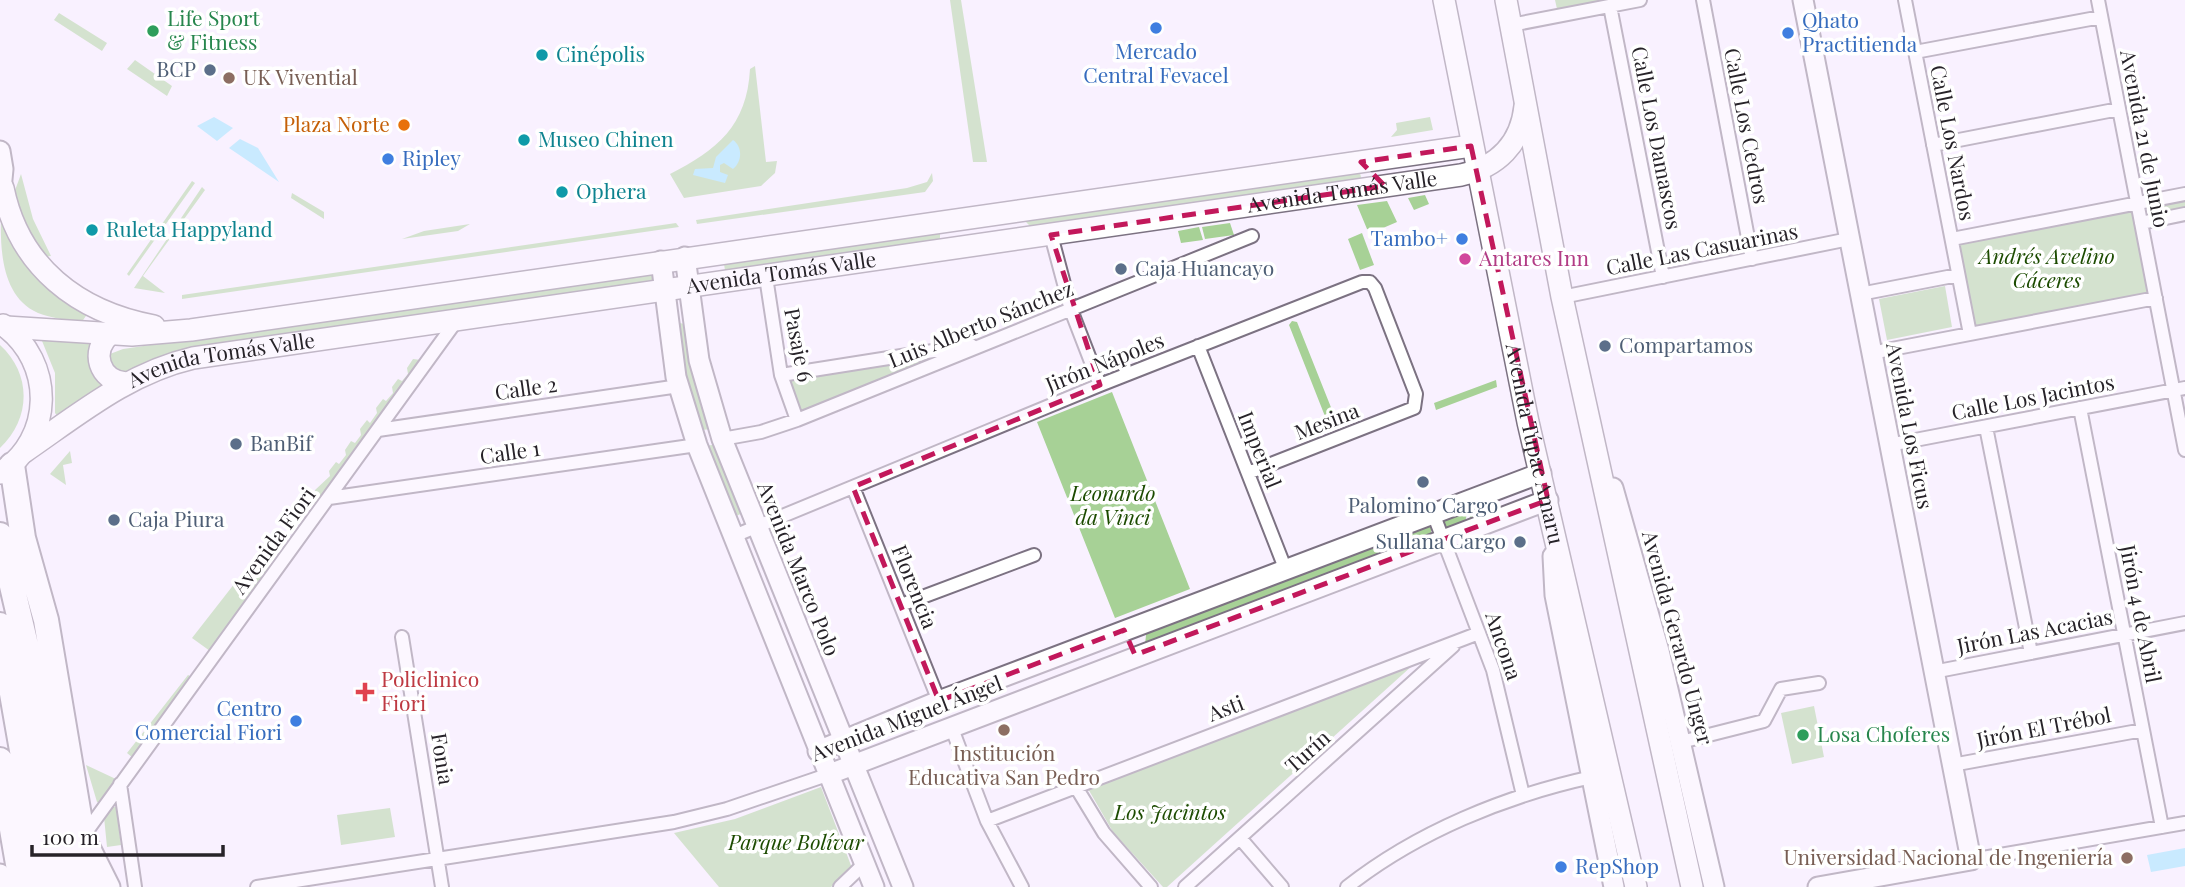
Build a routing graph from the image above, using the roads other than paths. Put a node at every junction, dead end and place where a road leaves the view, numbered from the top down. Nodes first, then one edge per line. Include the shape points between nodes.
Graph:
1 (1444, 0) edge
2 (1640, 0) edge
3 (1703, 0) edge
4 (1803, 0) edge
5 (1905, 0) edge
6 (2098, 0) edge
7 (1510, 1) edge
8 (1610, 6) junction
9 (2101, 18) junction
10 (1511, 25) junction
11 (1915, 52) junction
12 (1525, 106) junction
13 (2119, 109) junction
14 (1471, 145) junction
15 (1933, 145) junction
16 (0, 151) edge
17 (1362, 162) junction
18 (1476, 171) junction
19 (1365, 189) junction
20 (1, 194) edge
21 (2185, 194) edge
22 (2137, 203) junction
23 (2185, 214) edge
24 (2141, 223) junction
25 (1051, 236) junction
26 (1252, 236) dead end
27 (1850, 240) junction
28 (1952, 240) junction
29 (685, 257) junction
30 (1752, 259) junction
31 (661, 261) junction
32 (1958, 275) junction
33 (766, 277) junction
34 (1663, 277) junction
35 (689, 288) junction
36 (665, 292) junction
37 (1860, 294) junction
38 (1562, 298) junction
39 (2156, 298) junction
40 (1071, 310) junction
41 (458, 320) junction
42 (3, 325) edge
43 (191, 330) junction
44 (110, 334) junction
45 (1970, 334) junction
46 (982, 345) junction
47 (1198, 346) junction
48 (1871, 352) junction
49 (781, 375) junction
50 (126, 383) junction
51 (1100, 385) junction
52 (678, 386) junction
53 (2179, 389) edge
54 (1416, 403) joint
55 (1584, 403) junction
56 (2080, 408) junction
57 (796, 420) junction
58 (1986, 427) junction
59 (379, 430) junction
60 (722, 439) junction
61 (697, 445) junction
62 (1889, 445) junction
63 (2185, 450) edge
64 (12, 463) edge
65 (1248, 473) junction
66 (1541, 473) junction
67 (853, 486) junction
68 (329, 498) junction
69 (1550, 508) junction
70 (1433, 513) junction
71 (0, 527) edge
72 (756, 527) junction
73 (734, 536) junction
74 (12, 537) edge
75 (1443, 538) junction
76 (1034, 555) dead end
77 (1285, 568) junction
78 (786, 600) junction
79 (901, 606) junction
80 (764, 610) junction
81 (2185, 623) edge
82 (0, 625) edge
83 (1124, 630) junction
84 (1479, 633) junction
85 (2124, 635) junction
86 (402, 637) dead end
87 (801, 637) junction
88 (1454, 644) junction
89 (778, 646) junction
90 (2031, 653) junction
91 (1135, 655) junction
92 (815, 671) junction
93 (1933, 671) junction
94 (792, 680) junction
95 (1819, 682) dead end
96 (939, 701) junction
97 (951, 726) junction
98 (2143, 730) junction
99 (843, 742) junction
100 (1681, 742) junction
101 (818, 751) junction
102 (0, 760) edge
103 (853, 765) junction
104 (1952, 765) junction
105 (827, 775) junction
106 (1591, 777) junction
107 (120, 784) junction
108 (1076, 787) junction
109 (1523, 795) junction
110 (987, 821) junction
111 (2185, 823) edge
112 (2162, 827) junction
113 (84, 835) junction
114 (1240, 838) junction
115 (438, 859) junction
116 (1971, 860) junction
117 (864, 864) junction
118 (0, 874) edge
119 (1607, 886) edge
120 (1639, 886) edge
121 (2, 887) edge
122 (23, 887) edge
123 (46, 887) edge
124 (69, 887) edge
125 (91, 887) edge
126 (110, 887) edge
127 (135, 887) edge
128 (257, 887) edge
129 (442, 887) edge
130 (839, 887) edge
131 (874, 887) edge
132 (903, 887) edge
133 (1022, 887) edge
134 (1151, 887) edge
135 (1185, 887) edge
136 (1282, 887) edge
137 (1347, 887) edge
138 (1692, 887) edge
139 (1714, 887) edge
140 (1818, 887) edge

1 - 14 main road, Avenida Túpac Amaru
2 - 8 street
3 - 30 street, Calle Los Cedros
4 - 27 street, Avenida Los Ficus
5 - 11 street, Calle Los Nardos
6 - 9 street, Avenida 21 de Junio
7 - 10 main road
8 - 10 street
8 - 34 street, Calle Los Damascos
9 - 11 street
9 - 13 street, Avenida 21 de Junio
10 - 12 main road
11 - 15 street, Calle Los Nardos
12 - 18 main road, Avenida Tomás Valle via 1520,131 1510,148
12 - 38 main road
13 - 15 street
13 - 22 street, Avenida 21 de Junio
14 - 17 main road, Avenida Tomás Valle
14 - 18 main road, Avenida Túpac Amaru
15 - 28 street, Calle Los Nardos
16 - 20 street
17 - 19 main road via 1371,175
17 - 29 main road, Avenida Tomás Valle
18 - 19 main road, Avenida Tomás Valle
18 - 66 main road, Avenida Túpac Amaru
19 - 25 main road, Avenida Tomás Valle
20 - 43 main road via 24,246 70,292 117,317
21 - 22 street
22 - 24 street, Avenida 21 de Junio
22 - 28 street
23 - 24 street
24 - 39 street, Avenida 21 de Junio
25 - 33 main road, Avenida Tomás Valle
25 - 40 street
26 - 40 street, Luis Alberto Sánchez
27 - 30 street, Calle Las Casuarinas
27 - 37 street, Avenida Los Ficus
28 - 32 street, Calle Los Nardos
29 - 31 main road, Avenida Tomás Valle
29 - 35 street, Avenida Marco Polo
30 - 34 street, Calle Las Casuarinas
31 - 36 street
31 - 43 main road, Avenida Tomás Valle
32 - 37 street
32 - 45 street, Calle Los Nardos
33 - 35 main road, Avenida Tomás Valle
33 - 49 street, Pasaje 6
34 - 38 street, Calle Las Casuarinas
35 - 36 main road, Avenida Tomás Valle
35 - 60 street, Avenida Marco Polo via 699,360
36 - 41 main road, Avenida Tomás Valle
36 - 52 street
37 - 48 street, Avenida Los Ficus
38 - 55 main road
39 - 45 street
39 - 53 street, Avenida 21 de Junio
40 - 46 street, Luis Alberto Sánchez
40 - 51 street
41 - 50 main road, Avenida Tomás Valle via 193,358
41 - 59 street, Avenida Fiori
42 - 44 main road, Avenida Tomás Valle
42 - 64 main road via 28,350 42,391 39,423
43 - 44 main road, Avenida Tomás Valle
44 - 50 main road via 100,347 100,364 110,378
45 - 48 street
46 - 49 street
46 - 57 street, Luis Alberto Sánchez
47 - 51 street, Jirón Nápoles
47 - 54 street, Jirón Nápoles via 1370,282
47 - 65 street, Imperial
48 - 62 street, Avenida Los Ficus
49 - 57 street, Pasaje 6
50 - 64 main road, Avenida Tomás Valle
51 - 67 street, Jirón Nápoles
52 - 59 street, Calle 2
52 - 61 street
53 - 56 street, Calle Los Jacintos
53 - 63 street, Avenida 21 de Junio
54 - 65 street, Mesina via 1410,411
55 - 100 street, Avenida Gerardo Unger via 1602,444
55 - 138 main road
56 - 58 street, Calle Los Jacintos
56 - 85 street, Jirón 4 de Abril
57 - 60 street, Luis Alberto Sánchez
58 - 62 street, Calle Los Jacintos
58 - 90 street
59 - 68 street, Avenida Fiori
60 - 72 street, Avenida Marco Polo
61 - 68 street, Calle 1
61 - 73 street
62 - 93 street, Avenida Los Ficus
64 - 74 highway
65 - 77 street, Imperial
66 - 69 main road, Avenida Túpac Amaru
66 - 70 street, Avenida Miguel Ángel
67 - 72 street, Jirón Nápoles
67 - 79 street, Florencia
68 - 107 street, Avenida Fiori
69 - 75 street, Avenida Miguel Ángel
69 - 106 street via 1555,595
69 - 120 main road, Avenida Túpac Amaru
70 - 75 street, Ancona
70 - 77 street, Avenida Miguel Ángel
71 - 74 highway
72 - 73 street, Jirón Nápoles
72 - 78 street, Avenida Marco Polo
73 - 80 street
74 - 113 highway via 46,620
74 - 124 highway
75 - 84 street, Ancona
75 - 91 street, Avenida Miguel Ángel
76 - 79 street
77 - 83 street, Avenida Miguel Ángel
78 - 80 street
78 - 87 street, Avenida Marco Polo
79 - 96 street, Florencia
80 - 89 street
81 - 85 street, Jirón Las Acacias
82 - 123 highway
83 - 91 street
83 - 96 street, Avenida Miguel Ángel
84 - 88 street, Asti
84 - 109 street, Ancona via 1499,690
85 - 90 street, Jirón Las Acacias
85 - 98 street, Jirón 4 de Abril
86 - 115 street, Fonia
87 - 89 street
87 - 92 street, Avenida Marco Polo
88 - 108 street, Asti
88 - 114 street, Turín
89 - 94 street
90 - 93 street, Jirón Las Acacias
91 - 97 street, Avenida Miguel Ángel
92 - 94 street
92 - 99 street, Avenida Marco Polo
93 - 104 street, Avenida Los Ficus
94 - 101 street
95 - 100 street via 1781,689 1769,716 1760,723
96 - 99 street, Avenida Miguel Ángel
97 - 103 street, Avenida Miguel Ángel
97 - 110 street
98 - 104 street, Jirón El Trébol
98 - 112 street, Jirón 4 de Abril
99 - 101 street, Avenida Miguel Ángel
99 - 103 street, Avenida Marco Polo
100 - 139 street, Avenida Gerardo Unger
101 - 105 street
102 - 122 highway
103 - 105 street, Avenida Miguel Ángel
103 - 132 street, Avenida Marco Polo
104 - 116 street, Avenida Los Ficus
105 - 115 street, Avenida Miguel Ángel via 696,817
105 - 117 street
106 - 109 street
106 - 119 street
107 - 113 street, Avenida Fiori
107 - 127 street
108 - 110 street, Asti
108 - 134 street via 1104,833
109 - 137 street via 1404,849
110 - 133 street
111 - 112 street
112 - 116 street
113 - 125 highway
113 - 126 street
114 - 135 street, Turín
114 - 136 street
115 - 128 street, Avenida Miguel Ángel
115 - 129 street, Fonia
116 - 140 street
117 - 130 street
117 - 131 street
118 - 121 street
119 - 120 street

